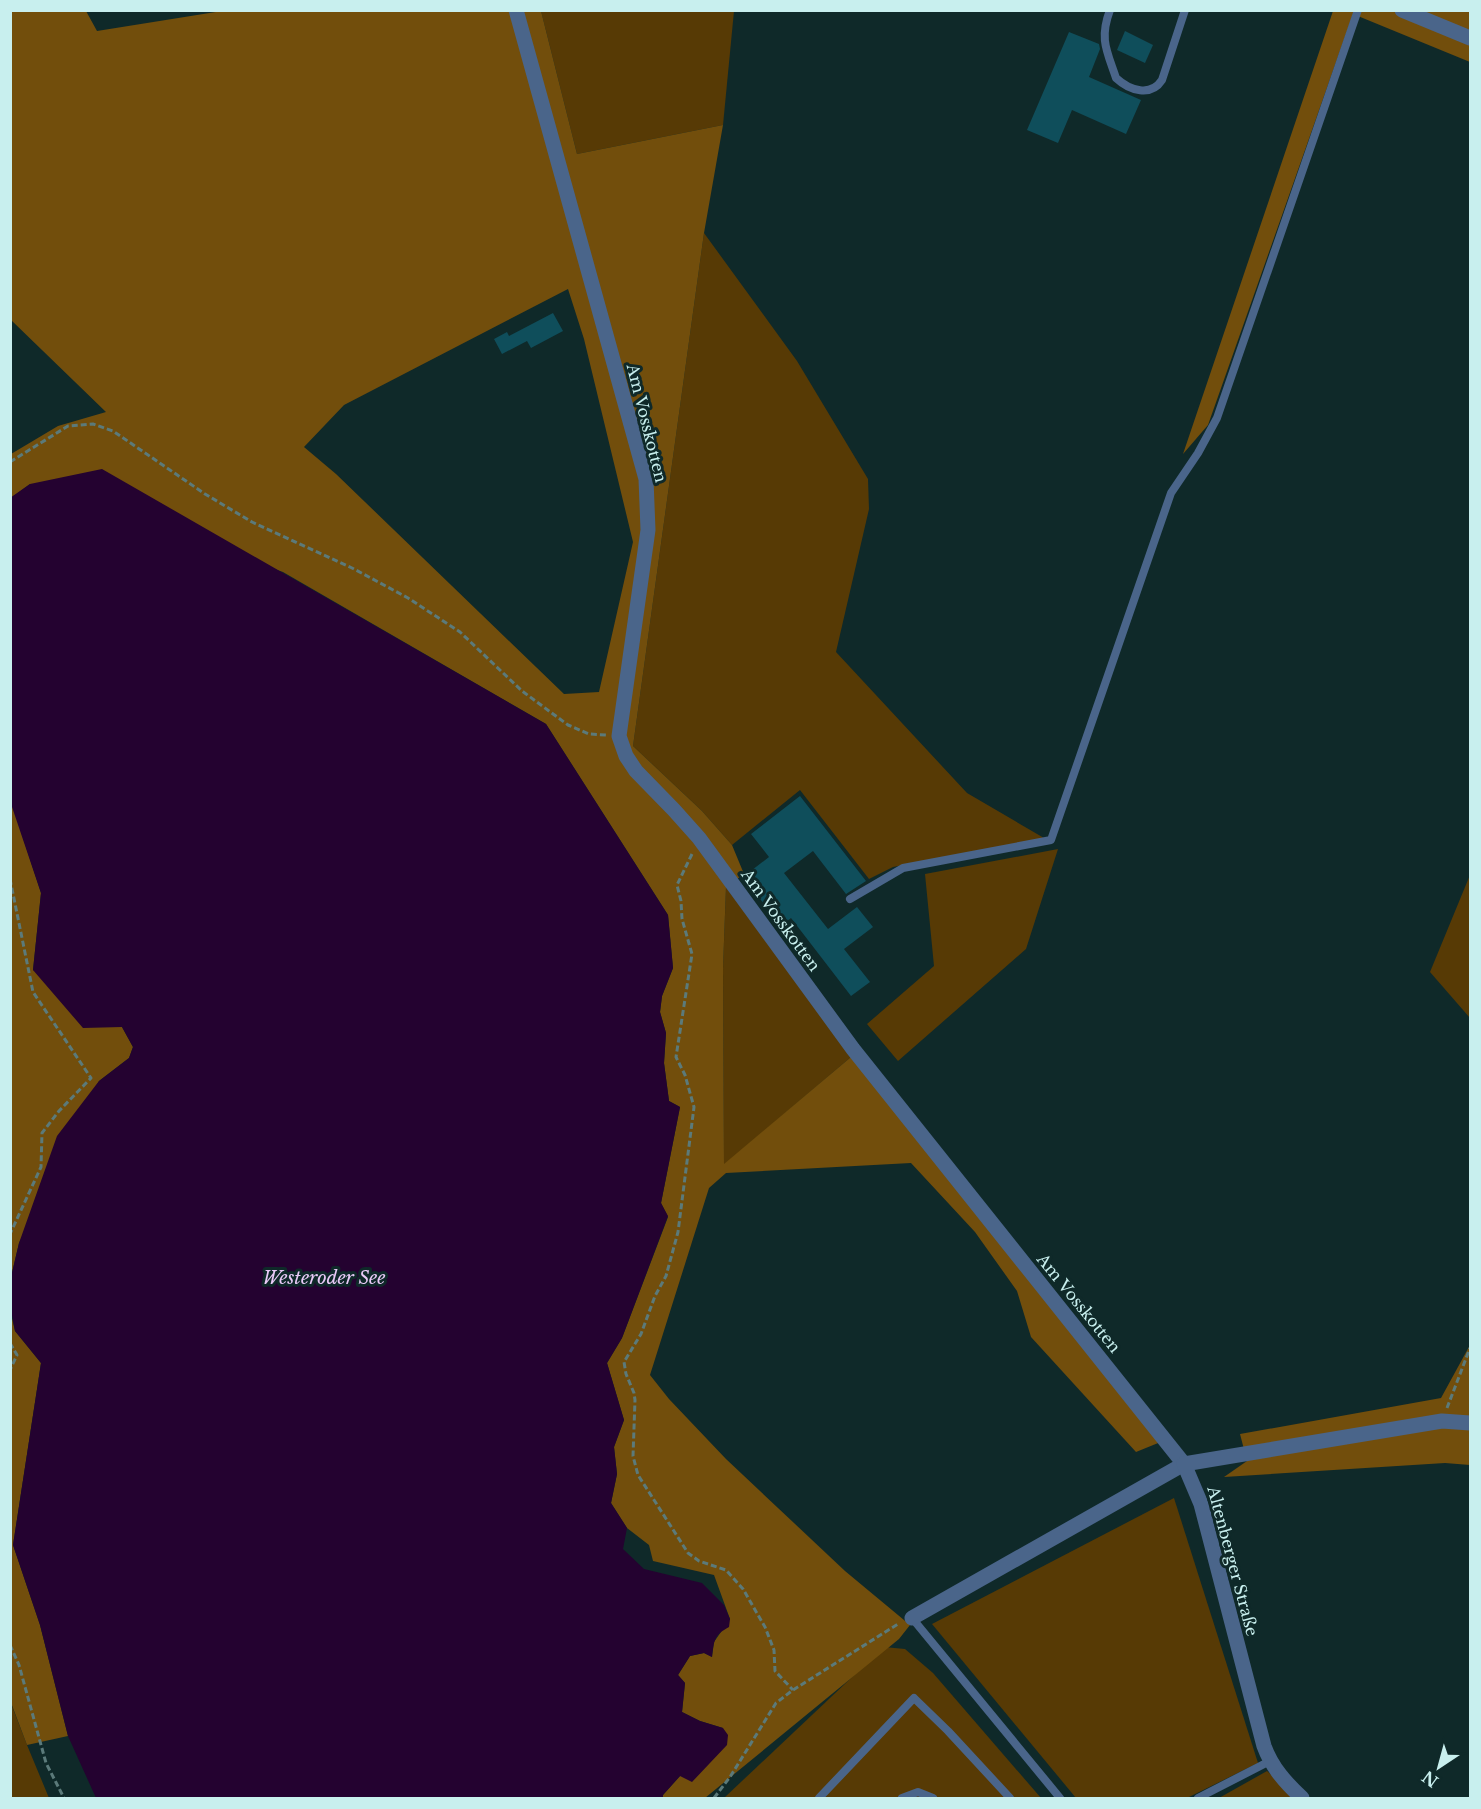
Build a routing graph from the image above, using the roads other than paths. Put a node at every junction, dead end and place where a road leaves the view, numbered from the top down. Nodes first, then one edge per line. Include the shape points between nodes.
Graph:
1 (516, 10) edge
2 (1110, 10) edge
3 (1185, 10) edge
4 (1358, 10) edge
5 (1402, 10) edge
6 (1470, 38) edge
7 (850, 899) dead end
8 (1470, 1423) edge
9 (1184, 1464) junction
10 (912, 1618) joint
11 (1270, 1761) junction
12 (819, 1798) edge
13 (902, 1798) edge
14 (933, 1798) edge
15 (1010, 1798) edge
16 (1060, 1798) edge
17 (1198, 1798) edge
18 (1302, 1798) edge

1 - 9 street, Am Vosskotten via 646,479 648,530 619,736 626,756 699,838 854,1049
2 - 3 lane via 1104,40 1116,78 1140,91 1147,91 1162,80
4 - 7 lane via 1217,418 1171,494 1051,840 903,868
5 - 6 street
8 - 9 street via 1442,1421
9 - 10 street
9 - 11 street, Altenberger Straße via 1201,1504
10 - 16 lane
11 - 17 lane
11 - 18 street, Altenberger Straße
12 - 15 lane via 914,1698
13 - 14 lane via 918,1792

